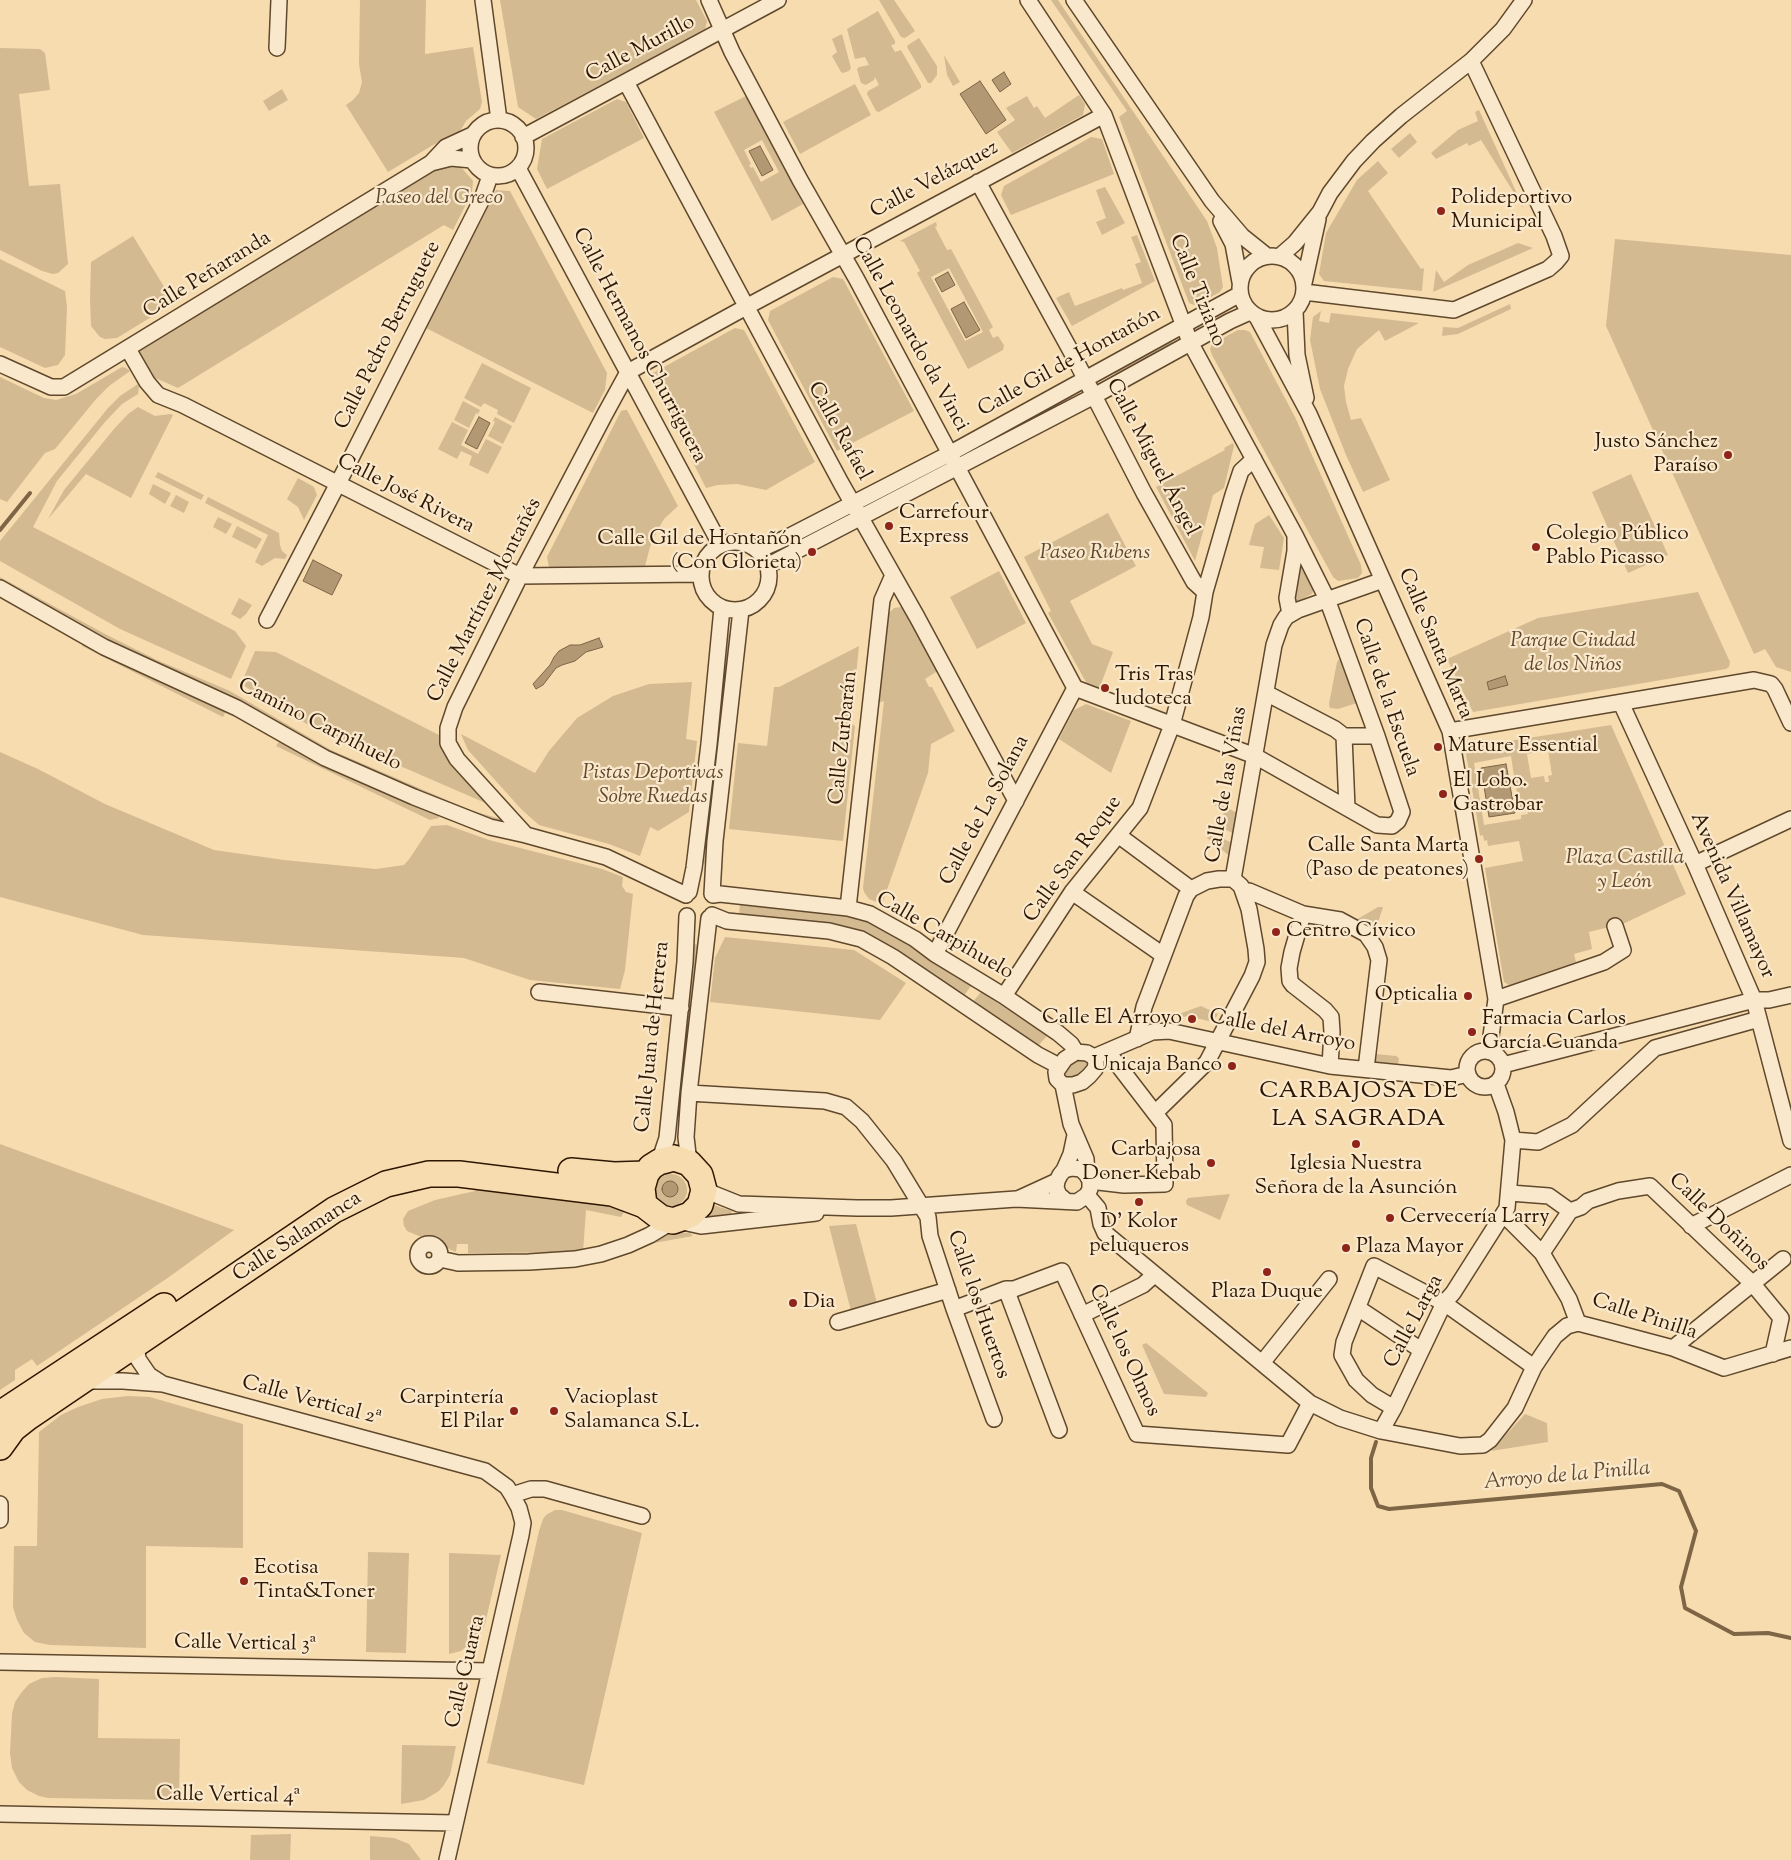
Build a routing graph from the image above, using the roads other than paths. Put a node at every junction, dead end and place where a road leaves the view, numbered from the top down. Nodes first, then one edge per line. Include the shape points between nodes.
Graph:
1 (279, 0) edge
2 (483, 0) edge
3 (709, 0) edge
4 (778, 0) edge
5 (1028, 0) edge
6 (1074, 0) edge
7 (1524, 0) edge
8 (722, 30) junction
9 (277, 48) dead end
10 (1471, 61) junction
11 (626, 82) junction
12 (1104, 115) junction
13 (499, 120) junction
14 (472, 135) junction
15 (523, 137) junction
16 (472, 160) junction
17 (431, 162) junction
18 (518, 168) junction
19 (490, 176) junction
20 (978, 182) junction
21 (1212, 201) junction
22 (1320, 212) junction
23 (842, 255) junction
24 (1273, 256) junction
25 (1240, 288) junction
26 (1304, 288) junction
27 (746, 307) junction
28 (1294, 311) junction
29 (1254, 314) junction
30 (1184, 325) junction
31 (1190, 342) junction
32 (128, 349) junction
33 (0, 364) edge
34 (628, 372) junction
35 (1085, 378) junction
36 (1094, 396) junction
37 (1309, 414) junction
38 (949, 454) junction
39 (1254, 459) junction
40 (956, 468) junction
41 (337, 483) junction
42 (853, 504) junction
43 (862, 517) junction
44 (1295, 535) junction
45 (720, 544) junction
46 (759, 550) junction
47 (769, 566) junction
48 (700, 574) junction
49 (892, 575) junction
50 (520, 576) junction
51 (1383, 580) junction
52 (0, 588) edge
53 (1206, 592) junction
54 (1327, 599) junction
55 (722, 608) junction
56 (741, 610) junction
57 (1290, 614) junction
58 (266, 620) dead end
59 (1075, 688) junction
60 (1266, 693) junction
61 (1621, 703) junction
62 (1791, 723) edge
63 (1172, 724) junction
64 (1450, 731) junction
65 (1344, 736) junction
66 (1377, 736) junction
67 (1255, 756) junction
68 (1016, 801) junction
69 (1347, 808) junction
70 (1791, 819) edge
71 (526, 835) junction
72 (1118, 835) junction
73 (1695, 864) junction
74 (1233, 879) junction
75 (1192, 889) junction
76 (1072, 892) junction
77 (1243, 892) junction
78 (688, 893) junction
79 (713, 894) junction
80 (848, 908) junction
81 (1303, 914) junction
82 (687, 916) junction
83 (711, 917) junction
84 (1615, 926) dead end
85 (934, 954) junction
86 (1163, 955) junction
87 (538, 992) dead end
88 (1791, 995) edge
89 (1004, 996) junction
90 (1496, 1000) junction
91 (1754, 1000) junction
92 (681, 1008) junction
93 (1759, 1019) junction
94 (1648, 1027) junction
95 (1136, 1039) junction
96 (1218, 1042) junction
97 (1655, 1048) junction
98 (1489, 1051) junction
99 (1076, 1052) junction
100 (1108, 1052) junction
101 (1094, 1057) junction
102 (1503, 1065) junction
103 (1059, 1066) junction
104 (1330, 1066) junction
105 (1366, 1069) junction
106 (1468, 1074) junction
107 (1496, 1084) junction
108 (1063, 1085) junction
109 (689, 1093) junction
110 (1156, 1112) junction
111 (1075, 1135) junction
112 (1791, 1141) edge
113 (1512, 1146) junction
114 (689, 1163) junction
115 (652, 1168) junction
116 (1060, 1175) junction
117 (1791, 1175) edge
118 (704, 1190) junction
119 (1081, 1191) junction
120 (1510, 1193) junction
121 (1016, 1199) junction
122 (920, 1206) junction
123 (326, 1207) junction
124 (857, 1208) junction
125 (1575, 1209) junction
126 (661, 1215) junction
127 (1504, 1215) junction
128 (1691, 1226) junction
129 (634, 1242) junction
130 (1542, 1253) junction
131 (259, 1254) junction
132 (440, 1259) dead end
133 (1783, 1259) dead end
134 (1154, 1275) junction
135 (1329, 1279) dead end
136 (1752, 1284) junction
137 (1006, 1289) junction
138 (948, 1290) junction
139 (1444, 1303) junction
140 (1358, 1308) junction
141 (954, 1309) junction
142 (1082, 1315) junction
143 (838, 1322) dead end
144 (1578, 1323) junction
145 (136, 1344) junction
146 (1673, 1348) junction
147 (1791, 1348) edge
148 (1422, 1350) junction
149 (1773, 1354) junction
150 (1262, 1363) junction
151 (1534, 1368) junction
152 (81, 1382) junction
153 (163, 1384) junction
154 (1310, 1403) junction
155 (1394, 1408) junction
156 (0, 1414) edge
157 (994, 1419) dead end
158 (1059, 1430) dead end
159 (1381, 1431) junction
160 (0, 1447) edge
161 (512, 1495) junction
162 (0, 1504) edge
163 (642, 1516) dead end
164 (0, 1520) edge
165 (0, 1662) edge
166 (489, 1671) junction
167 (0, 1814) edge
168 (455, 1823) junction
169 (447, 1860) edge

1 - 9 street
2 - 13 street
3 - 8 street, Calle Leonardo da Vinci
4 - 8 street, Calle Murillo
5 - 12 street, Calle Tiziano
6 - 21 street
7 - 10 street via 1503,28
8 - 11 street, Calle Murillo
8 - 23 street, Calle Leonardo da Vinci
10 - 22 street via 1373,141 1330,193
10 - 26 street via 1561,256 1548,269 1454,310
11 - 15 street, Calle Murillo
11 - 27 street, Calle Rafael
12 - 20 street, Calle Velázquez
12 - 30 street, Calle Tiziano
13 - 14 street via 484,124
13 - 15 street via 518,128
14 - 16 street via 469,148
14 - 17 street, Calle Peñaranda via 446,147
15 - 18 street via 526,148
16 - 17 street, Calle Peñaranda via 451,158
16 - 19 street via 479,170
17 - 32 street, Calle Peñaranda
18 - 19 street via 505,175
18 - 34 street, Calle Hermanos Churriguera
19 - 41 street, Calle Pedro Berruguete via 482,199
20 - 23 street, Calle Velázquez
20 - 35 street, Calle Miguel Ángel
21 - 24 street via 1242,236
21 - 25 street via 1233,244
22 - 24 street via 1295,243
22 - 26 street
23 - 27 street, Calle Velázquez
23 - 38 street, Calle Leonardo da Vinci
24 - 25 street via 1255,261 1246,270
24 - 26 street via 1291,262 1299,271
25 - 29 street via 1244,304
25 - 30 street, Calle Gil de Hontañón
26 - 28 street via 1301,302
27 - 34 street, Calle Velázquez
27 - 42 street, Calle Rafael
28 - 29 street via 1283,318 1270,320
28 - 37 street, Calle Santa Marta via 1297,355
29 - 31 street, Calle Gil de Hontañón via 1230,320
29 - 37 street, Calle Santa Marta
30 - 31 street, Calle Tiziano
30 - 35 street, Calle Gil de Hontañón
31 - 36 street, Calle Gil de Hontañón
31 - 39 street, Calle Tiziano
32 - 33 street, Calle Peñaranda via 64,388 51,387
32 - 41 street, Calle José Rivera via 158,395
34 - 45 street, Calle Hermanos Churriguera
34 - 50 street, Calle Martínez Montañés
35 - 36 street, Calle Miguel Ángel
35 - 38 street, Calle Gil de Hontañón
36 - 40 street, Calle Gil de Hontañón
36 - 53 street, Calle Miguel Ángel via 1194,582
37 - 51 street, Calle Santa Marta
38 - 40 street, Calle Leonardo da Vinci
38 - 42 street, Calle Gil de Hontañón
39 - 44 street, Calle Tiziano
39 - 53 street, Calle San Roque via 1242,471
40 - 43 street, Calle Gil de Hontañón
40 - 59 street, Calle Leonardo da Vinci
41 - 50 street, Calle José Rivera
41 - 58 street, Calle Pedro Berruguete
42 - 43 street, Calle Rafael
42 - 46 street, Calle Gil de Hontañón
43 - 47 street, Calle Gil de Hontañón
43 - 49 street, Calle Rafael
44 - 54 street, Calle Tiziano
44 - 57 street via 1288,598
45 - 46 street via 747,543
45 - 48 street via 710,552
46 - 47 street
47 - 56 street via 770,580 765,594 754,605
48 - 50 street, Calle José Rivera
48 - 55 street via 703,590
49 - 68 street, Calle Rafael
49 - 80 street, Calle Zurbarán via 882,600
50 - 71 street, Calle Martínez Montañés via 455,707 448,728 448,743 457,759
51 - 54 street
51 - 64 street, Calle Santa Marta
52 - 71 street, Camino Carpihuelo via 104,647 237,708 326,758 490,827
53 - 63 street, Calle San Roque
54 - 57 street
54 - 66 street, Calle de la Escuela
55 - 56 street
55 - 78 street via 709,744
56 - 79 street via 715,841
57 - 60 street, Calle de las Viñas via 1281,625 1274,645
59 - 63 street
59 - 68 street, Calle de La Solana
60 - 65 street
60 - 67 street, Calle de las Viñas
61 - 62 street via 1754,680 1771,684
61 - 64 street
61 - 73 street, Avenida Villamayor
63 - 67 street
63 - 72 street, Calle San Roque via 1140,808
64 - 90 street, Calle Santa Marta
65 - 66 street
65 - 69 street
66 - 69 street, Calle de la Escuela via 1402,812 1392,826 1377,824
67 - 69 street
67 - 74 street, Calle de las Viñas
68 - 85 street, Calle de La Solana
70 - 73 street
71 - 78 street, Camino Carpihuelo via 606,857
72 - 75 street
72 - 76 street, Calle San Roque
73 - 91 street, Avenida Villamayor
74 - 75 street via 1207,881
74 - 77 street, Calle de las Viñas
75 - 86 street via 1180,910
76 - 86 street
76 - 89 street, Calle San Roque
77 - 81 street via 1249,891
77 - 96 street, Calle de las Viñas via 1249,908 1257,962
78 - 79 street via 701,888
78 - 82 street via 683,902
79 - 80 street, Calle Carpihuelo
79 - 83 street via 716,909
80 - 85 street, Calle Carpihuelo via 870,914 915,939
81 - 104 street via 1292,952 1290,981 1331,1017
81 - 105 street via 1340,920 1366,934 1375,947 1379,960
82 - 83 street via 702,921
82 - 92 street, Calle Juan de Herrera
83 - 103 street, Calle Carpihuelo via 829,931 861,939 893,956
83 - 109 street, Calle Juan de Herrera
84 - 90 street via 1623,950 1604,962
85 - 89 street, Calle Carpihuelo
86 - 95 street
87 - 92 street
88 - 91 street
89 - 99 street, Calle Carpihuelo via 1058,1033
90 - 98 street, Calle Santa Marta
91 - 93 street, Avenida Villamayor
91 - 94 street
92 - 115 street, Calle Juan de Herrera via 667,1138
93 - 97 street
93 - 112 street, Avenida Villamayor
94 - 97 street
94 - 102 street
95 - 96 street, Calle del Arroyo via 1152,1032 1169,1031
95 - 100 street, Calle del Arroyo
96 - 104 street, Calle del Arroyo
96 - 110 street via 1207,1062
97 - 113 street via 1572,1125 1538,1142
98 - 102 street via 1500,1057
98 - 106 street via 1478,1052 1470,1058
99 - 101 street
99 - 103 street
100 - 101 street, Calle del Arroyo
100 - 110 street
101 - 108 street via 1095,1068 1089,1076 1082,1082
102 - 107 street via 1501,1078
103 - 108 street via 1057,1079
104 - 105 street, Calle del Arroyo
105 - 106 street, Calle del Arroyo via 1452,1078
106 - 107 street via 1477,1085
107 - 113 street, Calle Larga via 1506,1112
108 - 111 street
109 - 114 street, Calle Juan de Herrera via 686,1137
109 - 122 street, Calle los Huertos via 825,1101 846,1107 862,1121 894,1161
110 - 119 street, Calle Salamanca via 1164,1125 1165,1184
111 - 116 street via 1071,1154
111 - 119 street via 1086,1159
113 - 120 street, Calle Larga
114 - 115 main road via 674,1158
114 - 118 main road via 700,1175
115 - 123 main road, Calle Salamanca via 614,1175 459,1160 422,1162 377,1172 336,1192
115 - 126 main road via 642,1188
116 - 119 street via 1056,1188 1059,1195
116 - 119 street via 1072,1168 1081,1169
116 - 121 street, Calle Salamanca
117 - 128 street
118 - 124 street, Calle Salamanca via 739,1204
118 - 126 main road via 700,1205 690,1215
119 - 121 street, Calle Salamanca
119 - 134 street via 1104,1233
120 - 125 street via 1549,1196
120 - 127 street, Calle Larga
121 - 122 street, Calle Salamanca
122 - 124 street, Calle Salamanca
122 - 138 street, Calle los Huertos via 928,1217 930,1236
123 - 126 main road, Calle Salamanca via 386,1184 429,1174 458,1174 612,1192
123 - 131 main road, Calle Salamanca
124 - 126 street, Calle Salamanca via 701,1226
125 - 128 street, Calle Doñinos via 1618,1191 1650,1186
125 - 130 street
126 - 129 street
126 - 129 street via 650,1235
127 - 130 street, Calle Pinilla
127 - 139 street, Calle Larga
128 - 136 street, Calle Doñinos
129 - 132 street via 575,1259 458,1263
130 - 144 street, Calle Pinilla via 1569,1299
131 - 145 main road, Calle Salamanca
131 - 156 main road, Calle Salamanca via 127,1329
133 - 136 street
134 - 142 street via 1143,1285
134 - 150 street
135 - 150 street
136 - 146 street
136 - 149 street, Calle Doñinos via 1781,1318
137 - 141 street
137 - 142 street, Calle los Olmos via 1062,1271
137 - 158 street
138 - 141 street, Calle los Huertos
138 - 143 street
139 - 140 street via 1374,1266
139 - 148 street, Calle Larga
139 - 151 street
140 - 148 street
140 - 155 street via 1342,1355 1356,1380 1372,1395
141 - 157 street, Calle los Huertos
142 - 154 street, Calle los Olmos via 1137,1434 1288,1445
144 - 146 street, Calle Pinilla
144 - 151 street via 1567,1326 1555,1336
145 - 152 main road, Calle Salamanca
145 - 153 street, Calle Vertical 2ª via 138,1359 148,1374
146 - 149 street, Calle Pinilla via 1724,1368
147 - 149 street, Calle Pinilla
148 - 155 street, Calle Larga
150 - 154 street
151 - 159 street via 1515,1408 1483,1445 1460,1446
152 - 153 street, Calle Vertical 2ª
152 - 160 main road, Calle Salamanca via 13,1429
153 - 161 street, Calle Vertical 2ª via 485,1472 507,1487
154 - 159 street via 1340,1418
155 - 159 street, Calle Larga
161 - 163 street via 531,1489 545,1489
161 - 166 street, Calle Cuarta via 523,1523
162 - 164 street
165 - 166 street, Calle Vertical 3ª
166 - 168 street, Calle Cuarta
167 - 168 street, Calle Vertical 4ª
168 - 169 street, Calle Cuarta

